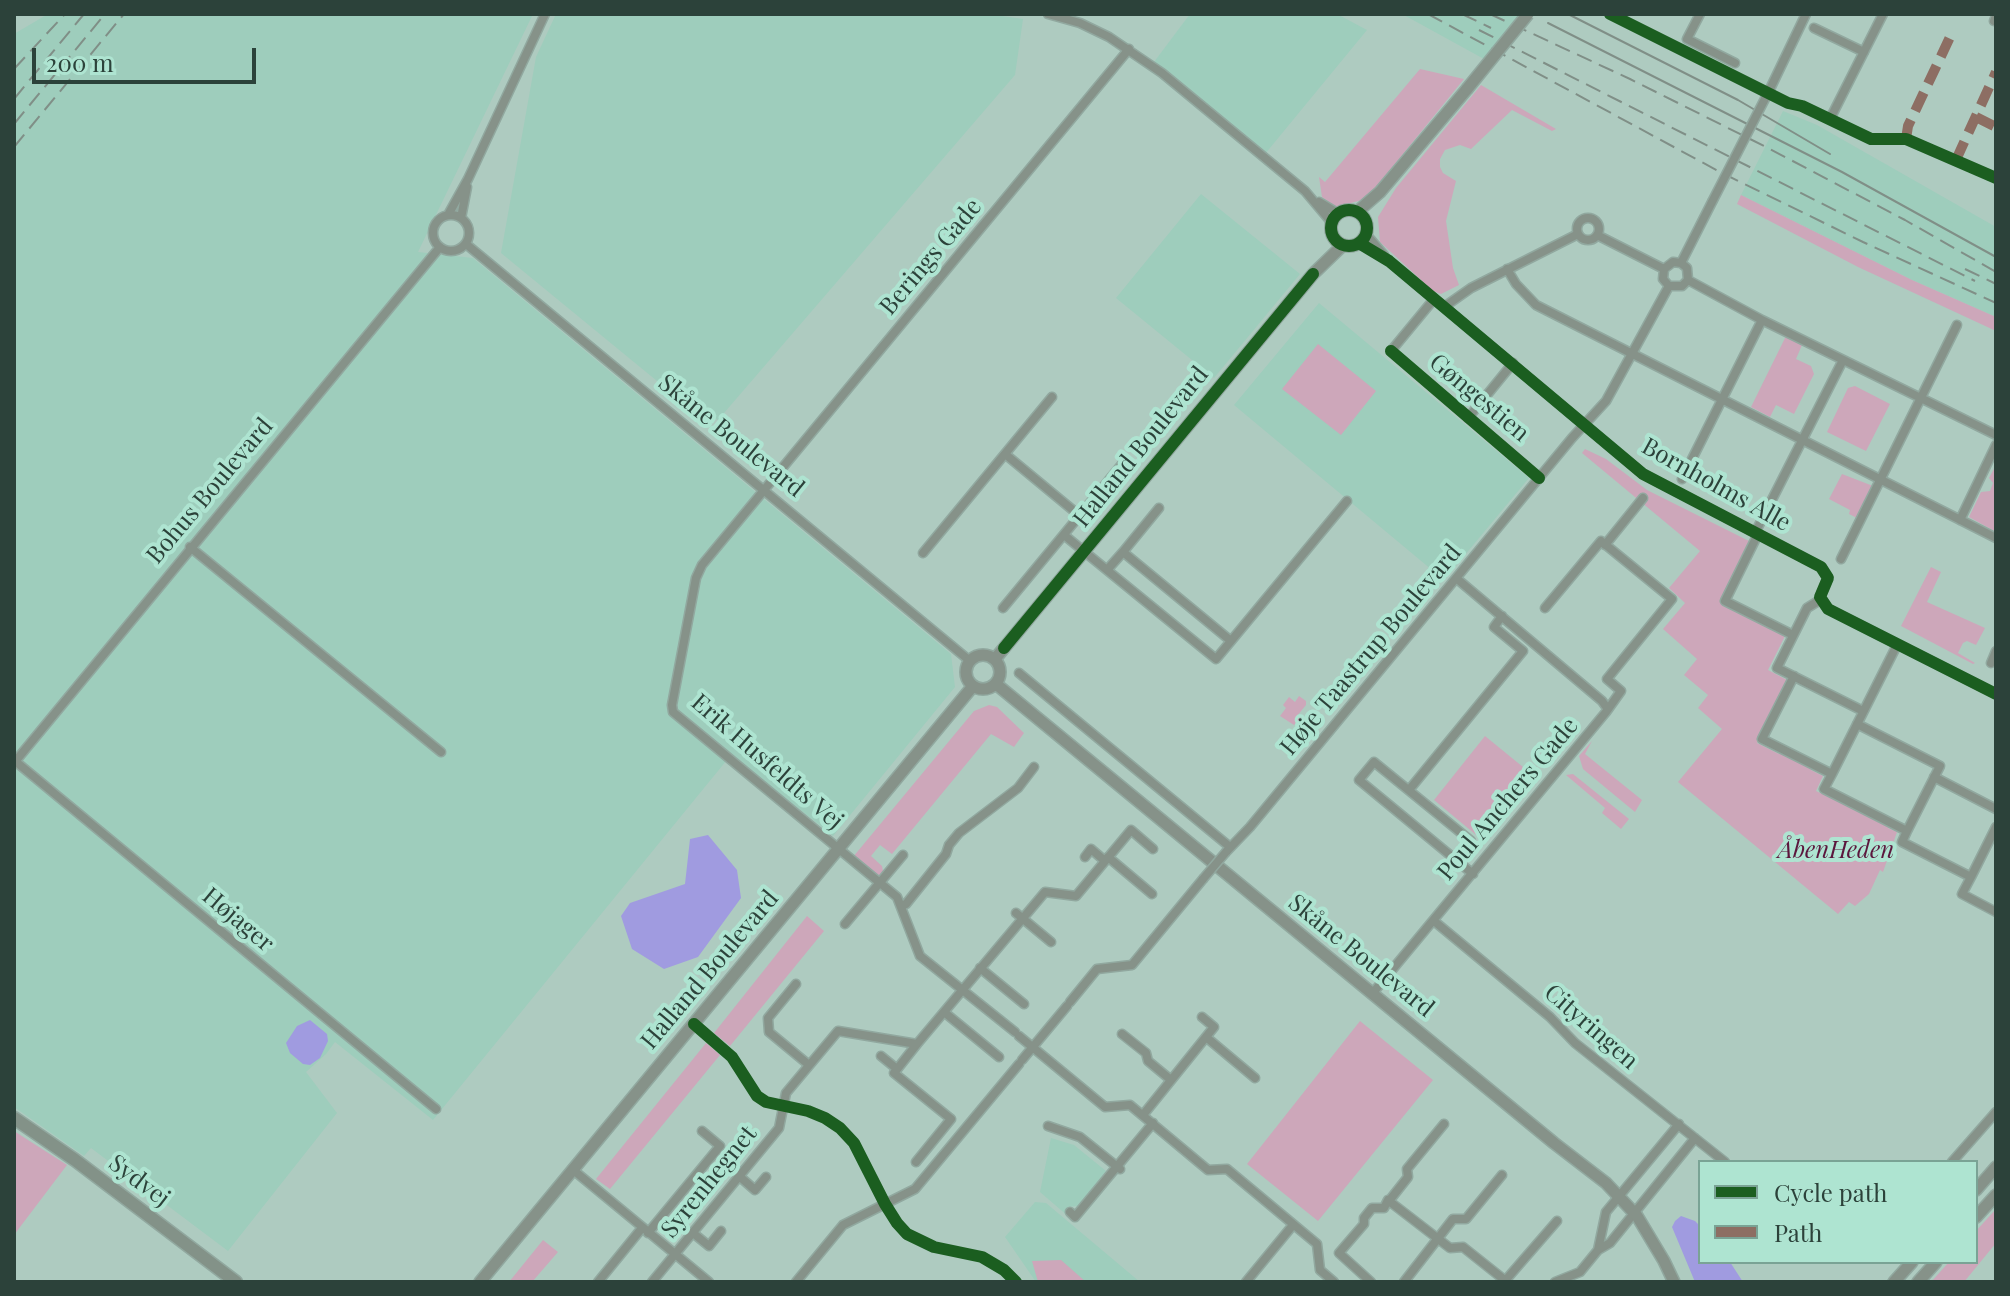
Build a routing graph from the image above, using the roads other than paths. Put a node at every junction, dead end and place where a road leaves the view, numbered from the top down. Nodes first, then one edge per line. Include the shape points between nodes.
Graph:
1 (545, 14) edge
2 (1048, 14) edge
3 (1528, 14) edge
4 (1700, 14) edge
5 (1806, 14) edge
6 (1883, 14) edge
7 (1814, 28) dead end
8 (1129, 49) junction
9 (1864, 52) junction
10 (1735, 63) dead end
11 (1830, 119) dead end
12 (468, 179) junction
13 (448, 215) junction
14 (1361, 216) junction
15 (461, 218) junction
16 (1336, 218) junction
17 (1578, 234) junction
18 (1597, 235) junction
19 (1362, 238) junction
20 (1339, 242) junction
21 (466, 244) junction
22 (440, 247) junction
23 (1681, 263) junction
24 (1507, 269) junction
25 (1664, 269) junction
26 (1688, 280) junction
27 (1669, 286) junction
28 (1434, 299) junction
29 (1444, 307) junction
30 (1762, 320) junction
31 (1957, 325) dead end
32 (1391, 351) dead end
33 (1634, 354) junction
34 (1843, 360) junction
35 (1513, 363) junction
36 (1052, 397) dead end
37 (1921, 398) junction
38 (1722, 400) junction
39 (1468, 418) dead end
40 (1584, 426) junction
41 (1996, 435) edge
42 (1801, 441) junction
43 (1996, 445) edge
44 (1005, 454) junction
45 (1123, 463) dead end
46 (1682, 479) dead end
47 (1880, 480) junction
48 (763, 491) junction
49 (1643, 498) dead end
50 (1347, 501) dead end
51 (1159, 508) dead end
52 (1080, 516) junction
53 (1960, 520) junction
54 (1756, 533) junction
55 (1064, 535) junction
56 (1996, 538) edge
57 (1605, 545) junction
58 (190, 547) junction
59 (1084, 551) junction
60 (1123, 552) junction
61 (923, 553) dead end
62 (1841, 559) dead end
63 (1107, 570) junction
64 (1456, 578) junction
65 (1820, 600) junction
66 (1003, 608) dead end
67 (1545, 608) dead end
68 (1502, 616) junction
69 (1793, 635) junction
70 (1231, 641) junction
71 (1897, 645) junction
72 (1996, 651) edge
73 (995, 659) junction
74 (970, 661) junction
75 (1991, 663) dead end
76 (1019, 673) dead end
77 (1794, 676) junction
78 (996, 684) junction
79 (973, 686) junction
80 (1996, 695) edge
81 (1607, 708) junction
82 (1863, 711) junction
83 (1857, 724) junction
84 (441, 752) dead end
85 (14, 762) edge
86 (1034, 767) dead end
87 (1832, 774) junction
88 (1934, 777) junction
89 (1409, 790) junction
90 (1996, 809) edge
91 (1996, 827) edge
92 (1907, 831) junction
93 (838, 849) junction
94 (1153, 849) dead end
95 (1228, 850) junction
96 (903, 855) dead end
97 (1085, 857) dead end
98 (1107, 859) junction
99 (1456, 860) junction
100 (1473, 874) junction
101 (1971, 877) junction
102 (880, 883) junction
103 (1152, 894) dead end
104 (901, 906) junction
105 (1996, 912) edge
106 (1019, 915) junction
107 (1434, 921) junction
108 (845, 924) dead end
109 (1051, 942) dead end
110 (980, 968) junction
111 (796, 984) dead end
112 (963, 990) junction
113 (1372, 994) junction
114 (1024, 1004) dead end
115 (944, 1012) junction
116 (1202, 1017) dead end
117 (1122, 1034) dead end
118 (1206, 1037) junction
119 (917, 1044) junction
120 (1033, 1047) junction
121 (881, 1056) dead end
122 (999, 1057) dead end
123 (809, 1065) junction
124 (897, 1069) junction
125 (1255, 1078) dead end
126 (1171, 1080) junction
127 (436, 1109) dead end
128 (1996, 1112) edge
129 (1143, 1115) junction
130 (14, 1118) edge
131 (1153, 1123) junction
132 (1444, 1124) dead end
133 (1679, 1124) junction
134 (1048, 1126) dead end
135 (702, 1131) dead end
136 (1695, 1138) junction
137 (1722, 1160) edge
138 (1954, 1160) edge
139 (916, 1162) dead end
140 (1996, 1167) edge
141 (1118, 1168) junction
142 (572, 1169) junction
143 (1502, 1175) dead end
144 (739, 1176) junction
145 (766, 1177) dead end
146 (1394, 1178) dead end
147 (1402, 1185) junction
148 (1978, 1188) edge
149 (1996, 1195) edge
150 (1620, 1197) junction
151 (1387, 1199) junction
152 (1070, 1212) dead end
153 (1634, 1213) junction
154 (1978, 1215) edge
155 (1557, 1221) dead end
156 (1293, 1225) junction
157 (645, 1230) junction
158 (721, 1231) dead end
159 (693, 1233) junction
160 (1437, 1238) junction
161 (1598, 1250) junction
162 (675, 1254) junction
163 (1910, 1264) edge
164 (1934, 1264) edge
165 (656, 1281) edge
166 (236, 1282) edge
167 (480, 1282) edge
168 (598, 1282) edge
169 (709, 1282) edge
170 (796, 1282) edge
171 (1246, 1282) edge
172 (1334, 1282) edge
173 (1371, 1282) edge
174 (1404, 1282) edge
175 (1506, 1282) edge
176 (1555, 1282) edge
177 (1674, 1282) edge
178 (1894, 1282) edge
179 (1918, 1282) edge

1 - 12 street
2 - 8 street via 1080,23
3 - 14 street, bridge
4 - 10 street via 1687,39
5 - 23 street, bridge
6 - 9 street
7 - 9 street
8 - 16 street
8 - 48 street, Berings Gade
9 - 11 street
12 - 13 street
12 - 15 street
13 - 15 street
13 - 22 street via 434,227
14 - 16 street via 1349,211
14 - 19 street
15 - 21 street via 469,229
16 - 20 street
17 - 18 street via 1586,240
17 - 18 street via 1578,222 1589,217 1598,224
17 - 24 street
18 - 25 street
19 - 20 street via 1350,246
19 - 28 street, Bornholms Alle
20 - 59 street, Halland Boulevard
21 - 22 street via 456,250
21 - 48 street, Skåne Boulevard
22 - 58 street, Bohus Boulevard
23 - 25 street
23 - 26 street
24 - 29 street
24 - 33 street via 1536,305
25 - 27 street
26 - 27 street via 1678,288
26 - 30 street
27 - 33 street, Høje Taastrup Boulevard
28 - 29 street, Bornholms Alle
28 - 32 street
29 - 35 street, Bornholms Alle
30 - 34 street
30 - 38 street
31 - 37 street
33 - 38 street
33 - 40 street, Høje Taastrup Boulevard
34 - 37 street
34 - 42 street
35 - 39 street
35 - 40 street, Bornholms Alle
36 - 44 street
37 - 41 street
37 - 47 street
38 - 42 street
38 - 46 street
40 - 54 street, Bornholms Alle via 1643,474
40 - 64 street, Høje Taastrup Boulevard
42 - 47 street
42 - 54 street
43 - 53 street
44 - 52 street
44 - 61 street
45 - 52 street
47 - 53 street
47 - 62 street
48 - 74 street, Skåne Boulevard
48 - 93 street, Erik Husfeldts Vej via 699,572 673,712
49 - 57 street
50 - 70 street
51 - 60 street
52 - 55 street
53 - 56 street
54 - 65 street, Bornholms Alle via 1825,570 1828,578
54 - 69 street via 1725,601
55 - 59 street
55 - 66 street
57 - 67 street via 1601,541
57 - 81 street via 1672,599 1607,679 1621,691
58 - 84 street
58 - 85 street, Bohus Boulevard
59 - 63 street
59 - 73 street, Halland Boulevard
60 - 63 street
60 - 70 street
63 - 70 street via 1216,659
64 - 68 street, Poul Anchers Gade
64 - 95 street, Høje Taastrup Boulevard
65 - 69 street via 1807,608
65 - 71 street
68 - 81 street, Poul Anchers Gade
68 - 89 street via 1494,627 1523,651
69 - 77 street via 1777,668
71 - 80 street
71 - 82 street
72 - 75 street
73 - 74 street via 985,655
73 - 78 street via 1001,672
74 - 79 street via 966,674
76 - 95 street
77 - 82 street
77 - 87 street via 1762,739
78 - 79 street via 985,689
78 - 113 street, Skåne Boulevard
79 - 93 street, Halland Boulevard
81 - 100 street, Poul Anchers Gade
82 - 83 street
83 - 87 street
83 - 88 street via 1940,766
85 - 127 street, Højager
86 - 104 street via 1018,788 959,833
87 - 92 street via 1824,789
88 - 90 street
88 - 92 street
89 - 99 street via 1471,841
89 - 99 street via 1374,762 1359,780
91 - 101 street
92 - 101 street via 1902,842
93 - 102 street
93 - 142 street, Halland Boulevard
94 - 98 street via 1131,830
95 - 120 street, Høje Taastrup Boulevard, bridge via 1132,965 1097,969
96 - 102 street
97 - 98 street via 1091,849
98 - 103 street
98 - 106 street via 1076,896 1045,892
99 - 100 street
100 - 107 street, Poul Anchers Gade
101 - 105 street via 1962,894
102 - 104 street
102 - 108 street
104 - 112 street via 920,956
106 - 109 street
106 - 110 street
107 - 113 street, Poul Anchers Gade
107 - 133 street, Cityringen
110 - 112 street
110 - 114 street
111 - 123 street via 768,1018 769,1032
112 - 115 street
112 - 120 street
113 - 150 street, Skåne Boulevard
115 - 119 street
115 - 122 street
116 - 118 street via 1214,1027
117 - 126 street
118 - 125 street
118 - 126 street
119 - 123 street, Syrenhegnet via 838,1031
119 - 124 street
120 - 129 street via 1105,1107 1130,1105
120 - 170 street, Høje Taastrup Boulevard via 915,1189 843,1225
121 - 124 street
123 - 144 street, Syrenhegnet via 784,1096 779,1128
124 - 139 street via 894,1073 951,1119
126 - 129 street
128 - 138 street
129 - 131 street
130 - 166 main road, Sydvej
131 - 141 street
131 - 156 street via 1208,1170 1227,1169
132 - 147 street via 1407,1169
133 - 136 street, Cityringen
133 - 150 street
134 - 141 street via 1080,1137
135 - 157 street via 720,1146
136 - 137 street, Cityringen
136 - 153 street
140 - 148 street
141 - 152 street via 1075,1217
142 - 157 street
142 - 167 street, Halland Boulevard
143 - 160 street via 1466,1219 1453,1219
144 - 145 street via 755,1190
144 - 159 street, Syrenhegnet
146 - 147 street
147 - 151 street
149 - 154 street
150 - 153 street, Skåne Boulevard
150 - 161 street via 1604,1215
151 - 160 street
151 - 173 street via 1384,1208 1372,1208 1339,1253
153 - 161 street
153 - 177 street, Skåne Boulevard
155 - 175 street
156 - 171 street
156 - 172 street via 1317,1244 1320,1270
157 - 162 street
157 - 168 street
158 - 159 street via 709,1246
159 - 162 street, Syrenhegnet
160 - 174 street
160 - 175 street via 1450,1248 1463,1247
161 - 176 street via 1580,1272
162 - 165 street, Syrenhegnet
162 - 169 street
163 - 178 street
164 - 179 street

